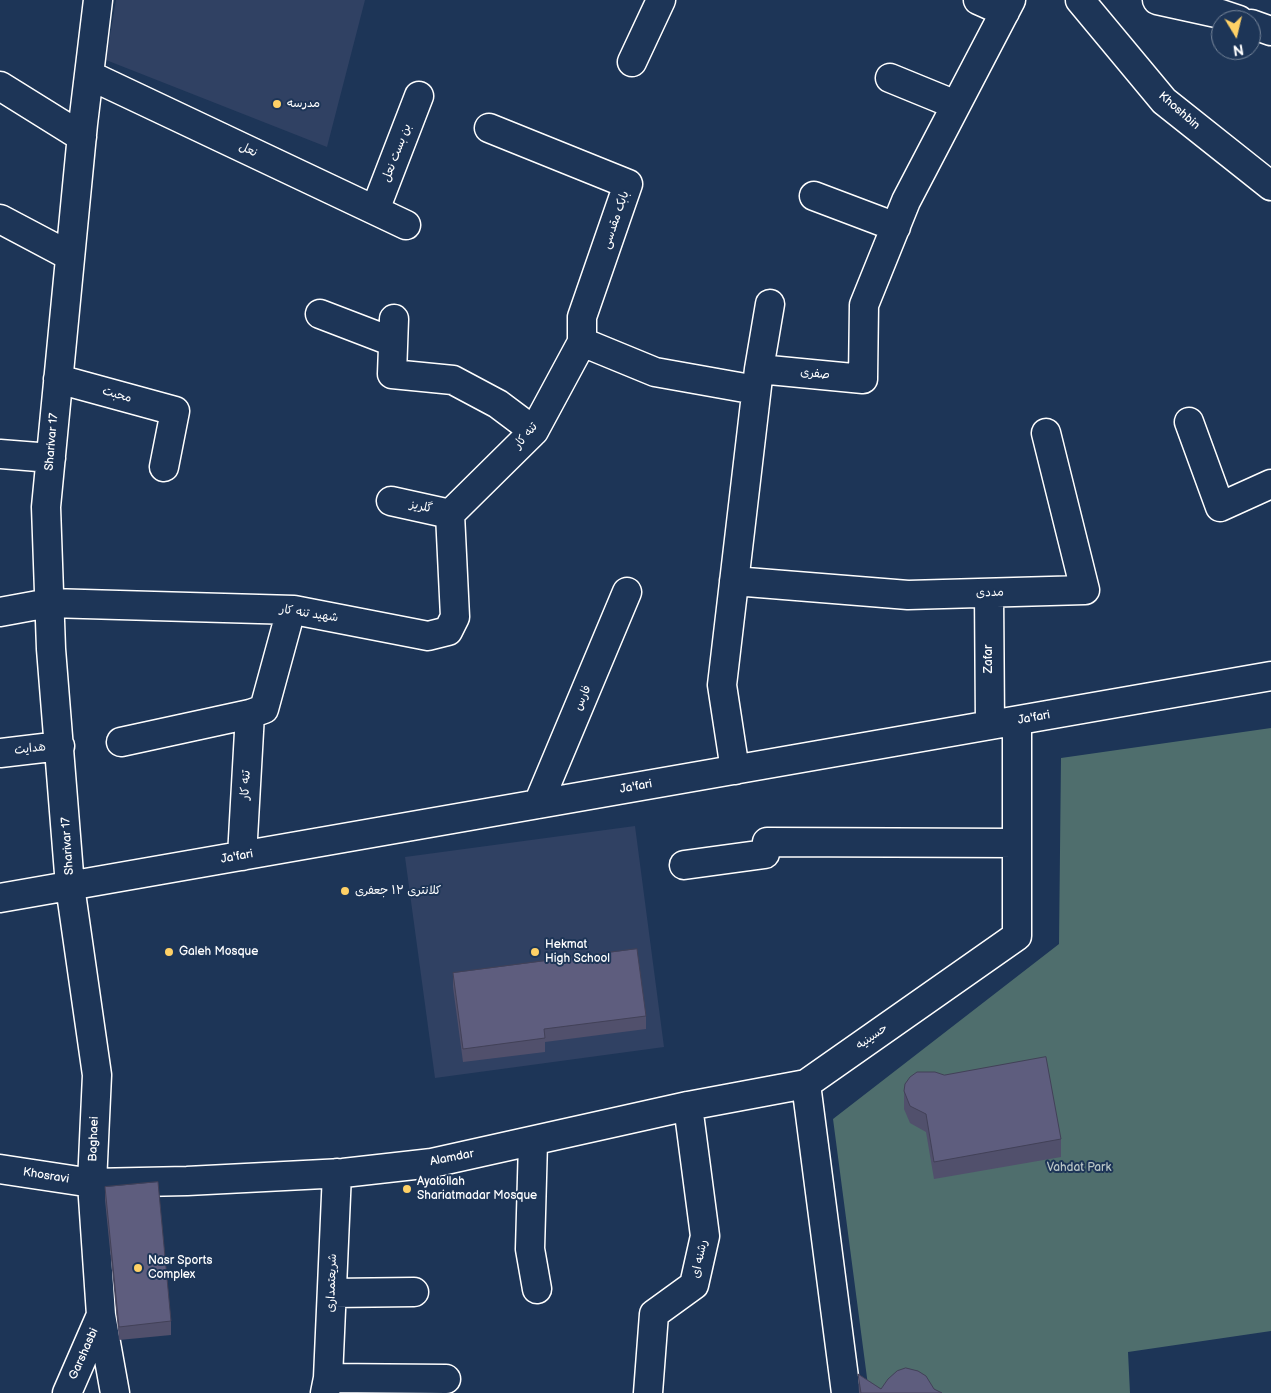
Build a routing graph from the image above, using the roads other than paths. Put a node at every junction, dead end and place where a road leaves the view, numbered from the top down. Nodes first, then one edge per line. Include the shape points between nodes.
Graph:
1 (98, 0) edge
2 (661, 0) edge
3 (978, 0) edge
4 (1080, 0) edge
5 (1157, 0) edge
6 (1008, 6) edge
7 (1222, 10) edge
8 (632, 62) dead end
9 (89, 75) junction
10 (890, 78) dead end
11 (0, 86) edge
12 (419, 96) dead end
13 (956, 105) junction
14 (489, 128) dead end
15 (82, 136) junction
16 (1271, 186) edge
17 (814, 196) dead end
18 (375, 210) junction
19 (0, 219) edge
20 (406, 226) dead end
21 (896, 227) junction
22 (70, 256) junction
23 (770, 304) dead end
24 (320, 314) dead end
25 (582, 342) junction
26 (58, 379) junction
27 (758, 379) junction
28 (1190, 422) dead end
29 (534, 431) junction
30 (1046, 433) dead end
31 (0, 454) edge
32 (50, 458) junction
33 (164, 467) dead end
34 (1271, 484) edge
35 (392, 501) dead end
36 (450, 514) junction
37 (734, 581) junction
38 (627, 592) dead end
39 (989, 593) junction
40 (49, 603) junction
41 (291, 610) junction
42 (0, 612) edge
43 (1271, 676) edge
44 (257, 712) junction
45 (1017, 720) junction
46 (990, 725) junction
47 (121, 742) dead end
48 (60, 746) junction
49 (0, 753) edge
50 (735, 770) junction
51 (538, 804) junction
52 (1017, 843) junction
53 (242, 856) junction
54 (684, 865) dead end
55 (70, 886) junction
56 (0, 898) edge
57 (806, 1084) junction
58 (688, 1106) junction
59 (533, 1142) junction
60 (0, 1169) edge
61 (337, 1174) junction
62 (92, 1182) junction
63 (537, 1288) dead end
64 (414, 1292) dead end
65 (332, 1294) junction
66 (101, 1315) junction
67 (446, 1379) dead end
68 (327, 1385) edge
69 (67, 1393) edge
70 (115, 1393) edge
71 (648, 1393) edge
72 (846, 1393) edge

1 - 9 street, Sharivar 17
2 - 8 street
3 - 6 street
4 - 16 street, Khoshbin via 1164,101
5 - 7 street
6 - 13 street, صفری
9 - 15 street, Sharivar 17
9 - 18 street, نعل
10 - 13 street
11 - 15 street
12 - 18 street, بن بست نعل
13 - 21 street, صفری via 906,201
14 - 25 street, بابک مقدسی via 628,184 582,317
15 - 22 street, Sharivar 17
17 - 21 street
18 - 20 street, نعل
19 - 22 street
21 - 27 street, صفری via 864,305 863,379
22 - 26 street, Sharivar 17
23 - 27 street
24 - 29 street via 394,330 392,374 453,380 498,404
25 - 27 street via 655,372
25 - 29 street, تنه کار
26 - 32 street, Sharivar 17
26 - 33 street, محبت via 175,411
27 - 37 street
28 - 34 street via 1220,507
29 - 36 street, تنه کار
30 - 39 street, مددی via 1085,590
31 - 32 street
32 - 40 street, Sharivar 17 via 46,507
35 - 36 street, گلریز
36 - 41 street, شهید تنه کار via 455,616 448,631 428,636
37 - 39 street, مددی via 908,595
37 - 50 street via 722,685
38 - 51 street, فارس
39 - 46 street, Zafar
40 - 41 street, شهید تنه کار
40 - 42 street, شهید تنه کار
40 - 48 street, Sharivar 17
41 - 44 street, تنه کار
43 - 45 street, Ja'fari
44 - 47 street
44 - 53 street, تنه کار
45 - 46 street, Ja'fari
45 - 52 street, حسینیه
46 - 50 street, Ja'fari
48 - 49 street, هدایت
48 - 55 street, Sharivar 17
50 - 51 street, Ja'fari
51 - 53 street, Ja'fari
52 - 54 street via 766,842 765,854
52 - 57 street, حسینیه via 1017,936
53 - 55 street, Ja'fari
55 - 56 street, Ja'fari
55 - 62 street, Baghaei via 96,1074
57 - 58 street, Alamdar
57 - 72 street
58 - 59 street, Alamdar
58 - 71 street, رشنه ای via 706,1236 694,1285 654,1314
59 - 61 street, Alamdar via 432,1163
59 - 63 street via 530,1249
60 - 62 street, Khosravi
61 - 62 street, Alamdar
61 - 65 street, شریعتمداری
62 - 66 street, Baghaei
64 - 65 street
65 - 68 street, شریعتمداری
66 - 69 street, Garshasbi
66 - 70 street, Baghaei
67 - 68 street

